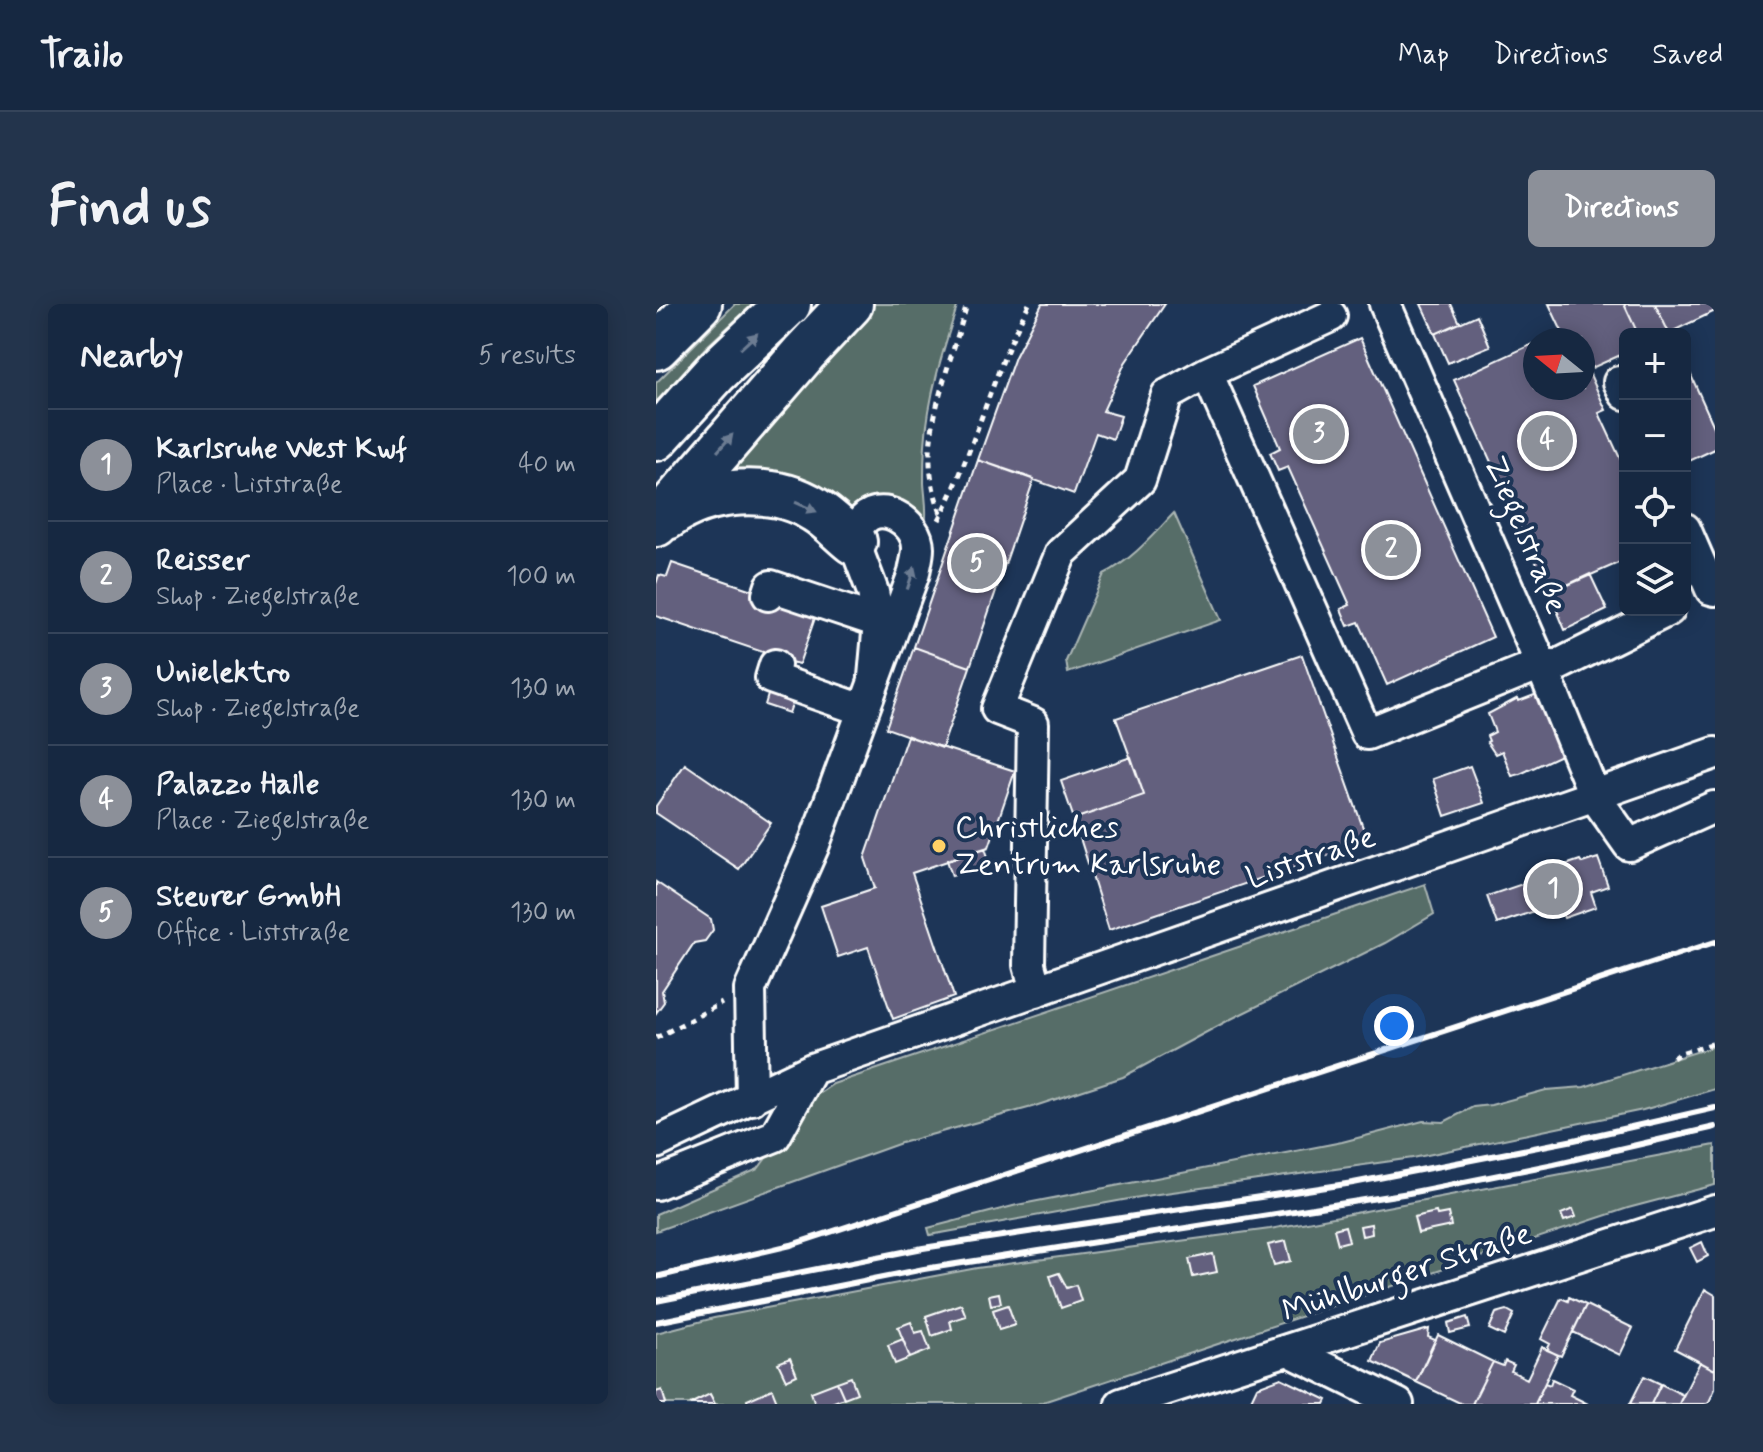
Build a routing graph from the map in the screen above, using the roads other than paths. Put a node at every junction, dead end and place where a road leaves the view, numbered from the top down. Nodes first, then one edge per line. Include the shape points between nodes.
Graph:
1 (699, 304) edge
2 (788, 304) edge
3 (850, 304) edge
4 (1385, 304) edge
5 (1331, 316) dead end
6 (656, 347) edge
7 (1207, 373) junction
8 (656, 438) edge
9 (656, 525) edge
10 (854, 542) junction
11 (1689, 544) edge
12 (1704, 594) edge
13 (768, 595) dead end
14 (1656, 616) edge
15 (879, 622) junction
16 (775, 665) dead end
17 (1543, 668) junction
18 (874, 677) junction
19 (863, 710) junction
20 (1715, 753) edge
21 (1595, 797) junction
22 (1714, 807) edge
23 (1036, 991) junction
24 (812, 1069) junction
25 (752, 1099) junction
26 (656, 1143) edge
27 (656, 1184) edge
28 (1715, 1211) edge
29 (1288, 1350) junction
30 (1121, 1404) edge
31 (1398, 1404) edge

1 - 6 highway
8 -> 2 highway
9 -> 3 highway
4 - 17 street, Ziegelstraße
5 - 7 street
7 - 17 street via 1367,734
7 - 23 street via 1167,395 1140,480 1061,553 997,709 1033,723 1029,965
9 -> 10 highway via 698,499 758,493 814,509
10 - 15 street
18 -> 10 street via 918,547 910,525 887,512 872,514 861,523
11 - 12 street
13 - 15 street via 771,586
14 - 17 street
15 - 18 street
16 - 19 street via 771,678
17 - 21 street, Ziegelstraße
18 - 19 street
19 - 25 street via 813,847 750,989
20 - 21 street, Liststraße
21 - 22 street, Ziegelstraße via 1629,845
21 - 23 street, Liststraße
23 - 24 street, Liststraße
24 - 25 street, Liststraße
24 - 27 street via 775,1136
25 - 26 street, Liststraße
28 - 29 street, Mühlburger Straße
29 - 30 street, Mühlburger Straße
29 - 31 street

